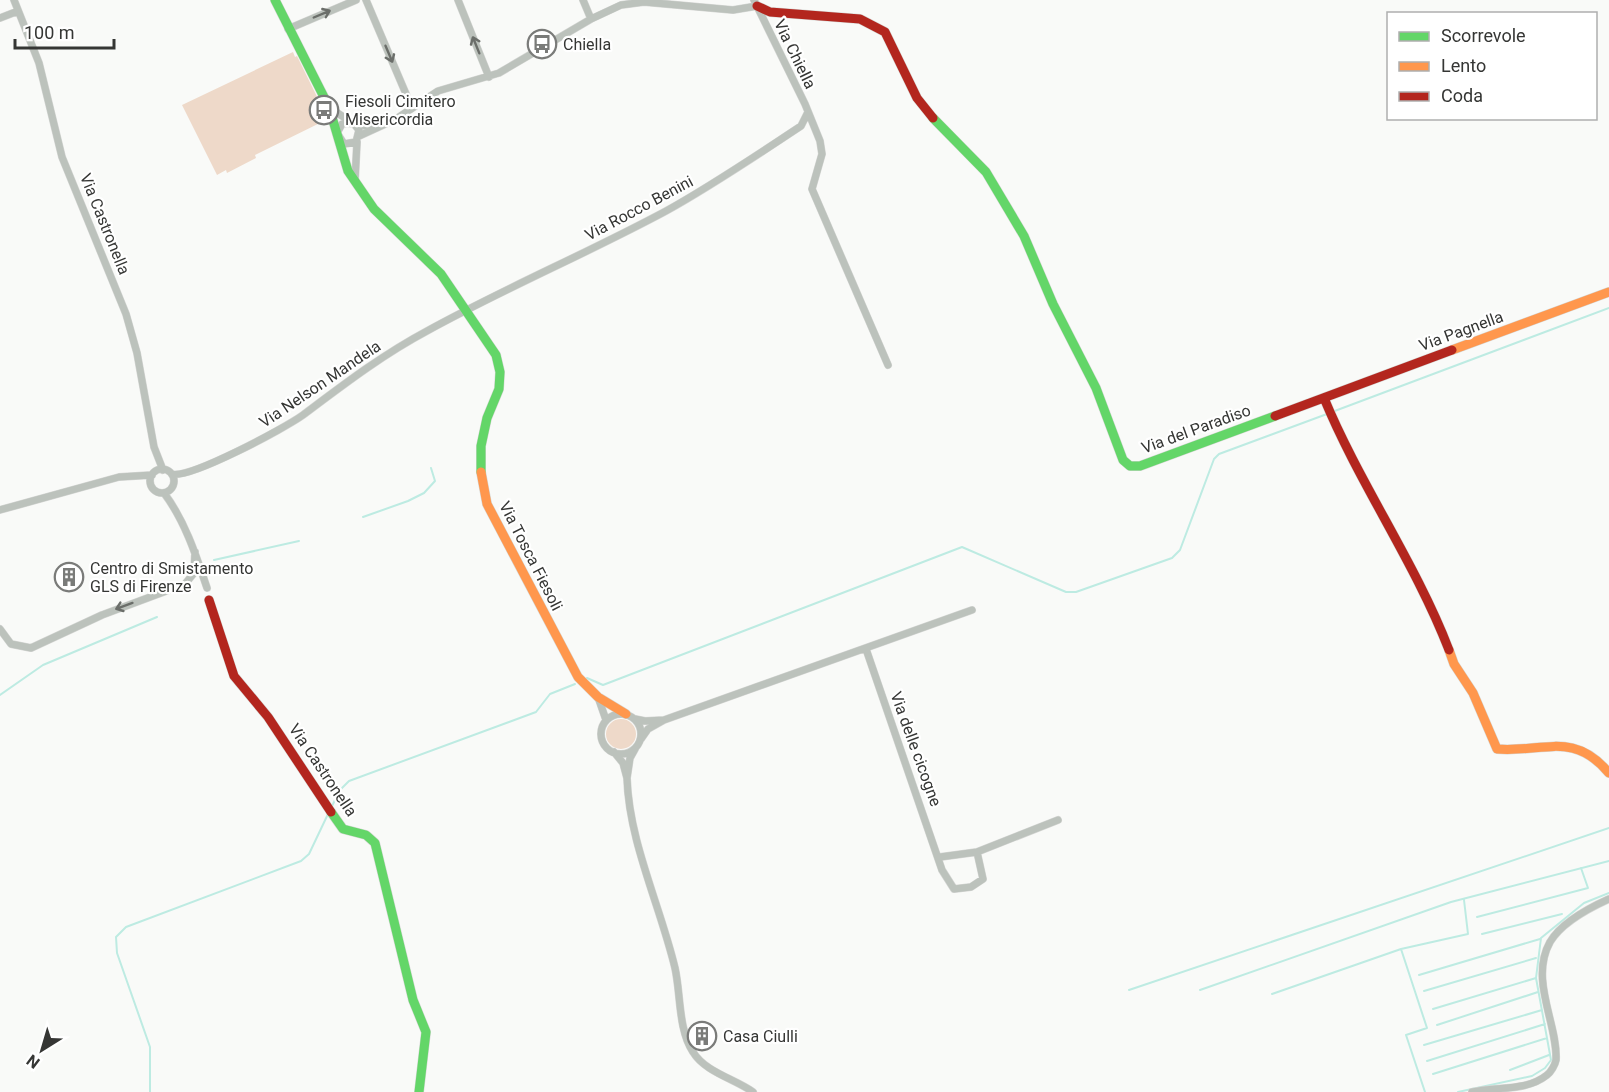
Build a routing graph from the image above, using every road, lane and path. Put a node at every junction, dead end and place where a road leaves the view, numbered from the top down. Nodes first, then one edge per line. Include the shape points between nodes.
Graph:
1 (14, 0) edge
2 (275, 0) edge
3 (356, 0) edge
4 (366, 0) edge
5 (458, 0) edge
6 (583, 0) edge
7 (756, 3) edge
8 (18, 11) junction
9 (0, 18) edge
10 (591, 19) junction
11 (288, 29) junction
12 (489, 77) junction
13 (330, 108) junction
14 (412, 108) junction
15 (808, 111) junction
16 (354, 124) junction
17 (375, 128) junction
18 (337, 136) junction
19 (358, 139) junction
20 (355, 181) junction
21 (1609, 292) edge
22 (467, 311) junction
23 (888, 365) dead end
24 (1325, 402) junction
25 (158, 470) junction
26 (141, 476) junction
27 (173, 481) junction
28 (151, 484) junction
29 (164, 493) junction
30 (174, 507) junction
31 (0, 510) edge
32 (195, 552) junction
33 (207, 588) dead end
34 (210, 600) dead end
35 (972, 610) dead end
36 (0, 629) edge
37 (866, 649) junction
38 (598, 697) junction
39 (630, 716) junction
40 (606, 720) junction
41 (664, 720) junction
42 (641, 739) junction
43 (635, 748) junction
44 (614, 752) junction
45 (1609, 773) edge
46 (627, 778) junction
47 (1058, 820) dead end
48 (977, 852) junction
49 (940, 857) junction
50 (1609, 899) edge
51 (418, 1092) edge
52 (753, 1092) edge
53 (1472, 1092) edge

1 - 8 street, Via Castronella
2 - 11 street, Via Tosca Fiesoli
11 -> 3 street
4 -> 14 street
12 -> 5 street
6 - 10 street
7 - 10 street, Via Chiella via 733,10 631,2
7 - 15 street, Via Chiella
7 - 24 street, Via del Paradiso via 770,12 860,19 885,32 917,98 986,172 1024,236 1096,388 1126,464 1140,466
8 - 9 street
8 - 25 street, Via Castronella via 39,63 62,157 126,314 137,352
10 - 12 street, Via Chiella
11 - 13 street, Via Tosca Fiesoli
12 - 14 street, Via Chiella via 449,86
13 - 16 street, Via Tosca Fiesoli
13 - 18 street, Via Tosca Fiesoli
14 - 17 street, Via Chiella
15 - 22 street, Via Rocco Benini via 801,126 680,203
15 - 23 street, Via Chiella via 822,154 812,189
16 - 17 street
16 - 18 street via 342,124
16 - 19 street
17 - 19 street, Via Chiella
18 - 19 street via 345,145
18 - 20 street, Via Tosca Fiesoli via 344,163
19 - 20 street
20 - 22 street, Via Tosca Fiesoli via 374,209 432,264
21 - 24 street, Via Pagnella
22 - 27 street, Via Nelson Mandela via 365,368 296,420
22 - 38 street, Via Tosca Fiesoli via 492,346 500,372 499,389 481,446 481,473 488,504 578,677
24 - 45 street via 1435,614 1454,664 1473,693 1497,749 1510,752 1560,742 1579,748
25 - 26 street
25 - 27 street
25 - 28 street, Via Castronella
26 - 28 street
26 - 31 street via 119,477
27 - 29 street
27 - 30 street
28 - 29 street
29 - 30 street
30 - 32 street
32 - 33 street
32 -> 36 street via 194,573 185,584 102,615 36,646 15,646
34 - 51 street, Via Castronella via 234,676 268,717 343,829 371,838 378,852 412,1000 426,1032
35 - 37 street
37 - 41 street
37 - 49 street, Via delle cicogne
38 - 39 street, Via Tosca Fiesoli
38 - 40 street, Via Tosca Fiesoli
39 - 40 street via 615,715
39 - 41 street via 645,722
39 - 42 street via 641,730
40 - 44 street, Via Tosca Fiesoli via 602,737
41 - 42 street via 648,729
42 - 43 street, Via Tosca Fiesoli
43 - 44 street via 623,754
43 - 46 street, Via Tosca Fiesoli
44 - 46 street, Via Tosca Fiesoli via 623,763
46 - 52 street, Via Tosca Fiesoli via 628,807 675,968 685,1039 694,1055 708,1066
47 - 48 street
48 - 49 street
48 - 49 street, Via delle cicogne via 983,879 980,884 959,891 949,884
50 - 53 street via 1580,914 1554,936 1546,951 1544,995 1556,1060 1551,1071 1531,1084

